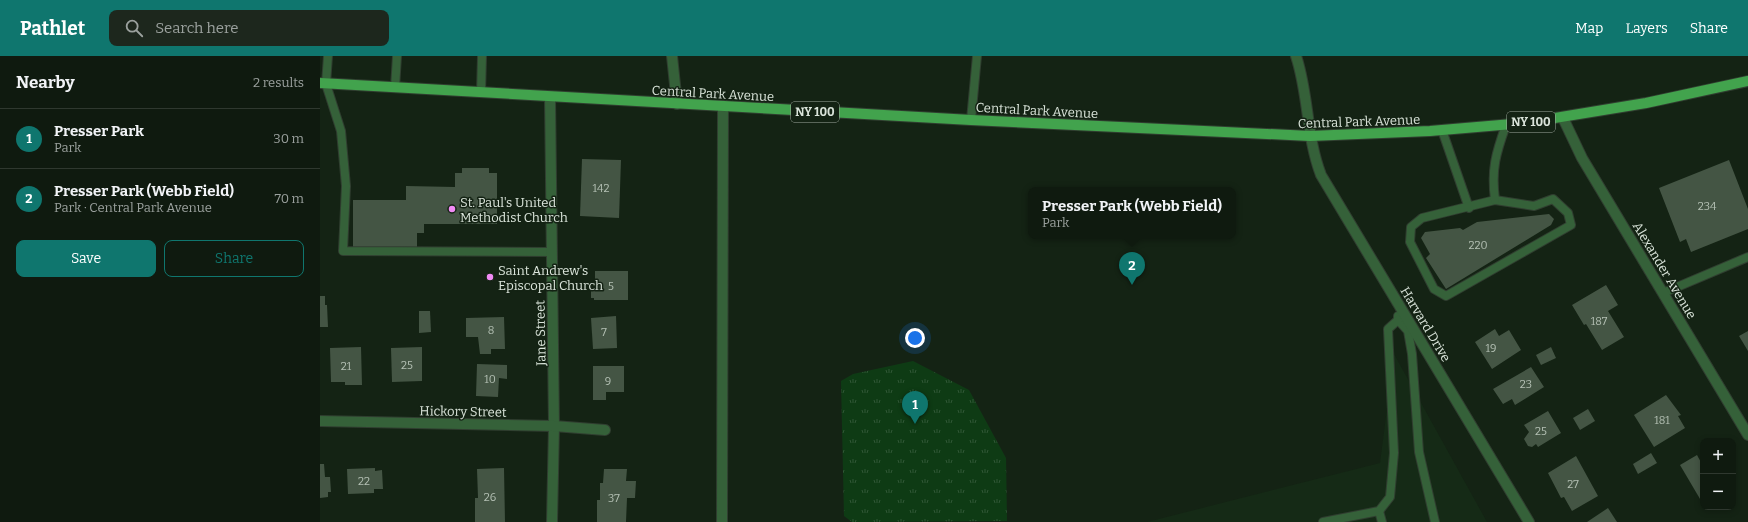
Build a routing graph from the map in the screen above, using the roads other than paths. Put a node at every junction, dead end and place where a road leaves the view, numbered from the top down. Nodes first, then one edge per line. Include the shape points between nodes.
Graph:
1 (328, 56) edge
2 (397, 56) edge
3 (482, 56) edge
4 (672, 56) edge
5 (977, 56) edge
6 (1296, 56) edge
7 (1748, 81) edge
8 (323, 84) edge
9 (395, 88) junction
10 (481, 92) junction
11 (550, 96) junction
12 (677, 104) junction
13 (723, 106) junction
14 (1563, 118) junction
15 (971, 120) junction
16 (1506, 125) junction
17 (1442, 130) junction
18 (1310, 136) junction
19 (1495, 200) junction
20 (1469, 208) junction
21 (552, 252) junction
22 (1748, 258) edge
23 (1663, 293) junction
24 (1398, 303) junction
25 (1398, 320) junction
26 (320, 421) edge
27 (554, 426) junction
28 (605, 430) dead end
29 (1748, 434) edge
30 (1379, 512) junction
31 (552, 522) edge
32 (722, 522) edge
33 (1323, 522) edge
34 (1382, 522) edge
35 (1435, 522) edge
36 (1529, 522) edge

1 - 8 lane
2 - 9 lane
3 - 10 lane
4 - 12 street
5 - 15 lane
6 - 18 street, Harvard Drive via 1303,78
7 - 14 main road, Central Park Avenue / NY 100
8 - 9 main road, Central Park Avenue / NY 100
8 - 21 lane via 341,131 346,186 343,251
9 - 10 main road, Central Park Avenue / NY 100
10 - 11 main road, Central Park Avenue / NY 100
11 - 12 main road, Central Park Avenue / NY 100
11 - 21 street, Jane Street
12 - 13 main road, Central Park Avenue / NY 100
13 - 15 main road, Central Park Avenue / NY 100
13 - 32 street
14 - 16 main road, Central Park Avenue / NY 100
14 - 23 street, Alexander Avenue via 1582,158
15 - 18 main road, Central Park Avenue / NY 100
16 - 17 main road, Central Park Avenue / NY 100
16 - 19 lane via 1496,152 1492,180
17 - 18 main road, Central Park Avenue / NY 100
17 - 20 lane
18 - 24 street, Harvard Drive via 1321,175
19 - 20 lane
19 - 20 lane via 1534,206 1553,199 1568,213 1571,225 1446,296 1434,289 1410,242 1411,228 1422,218
21 - 27 street, Jane Street
22 - 23 lane
23 - 29 street, Alexander Avenue
24 - 25 lane
24 - 36 street, Harvard Drive
25 - 30 lane via 1388,329 1394,453 1390,497
25 - 35 lane via 1408,331 1419,452
26 - 27 street, Hickory Street
27 - 28 street, Hickory Street
27 - 31 street, Jane Street
30 - 33 lane
30 - 34 lane

